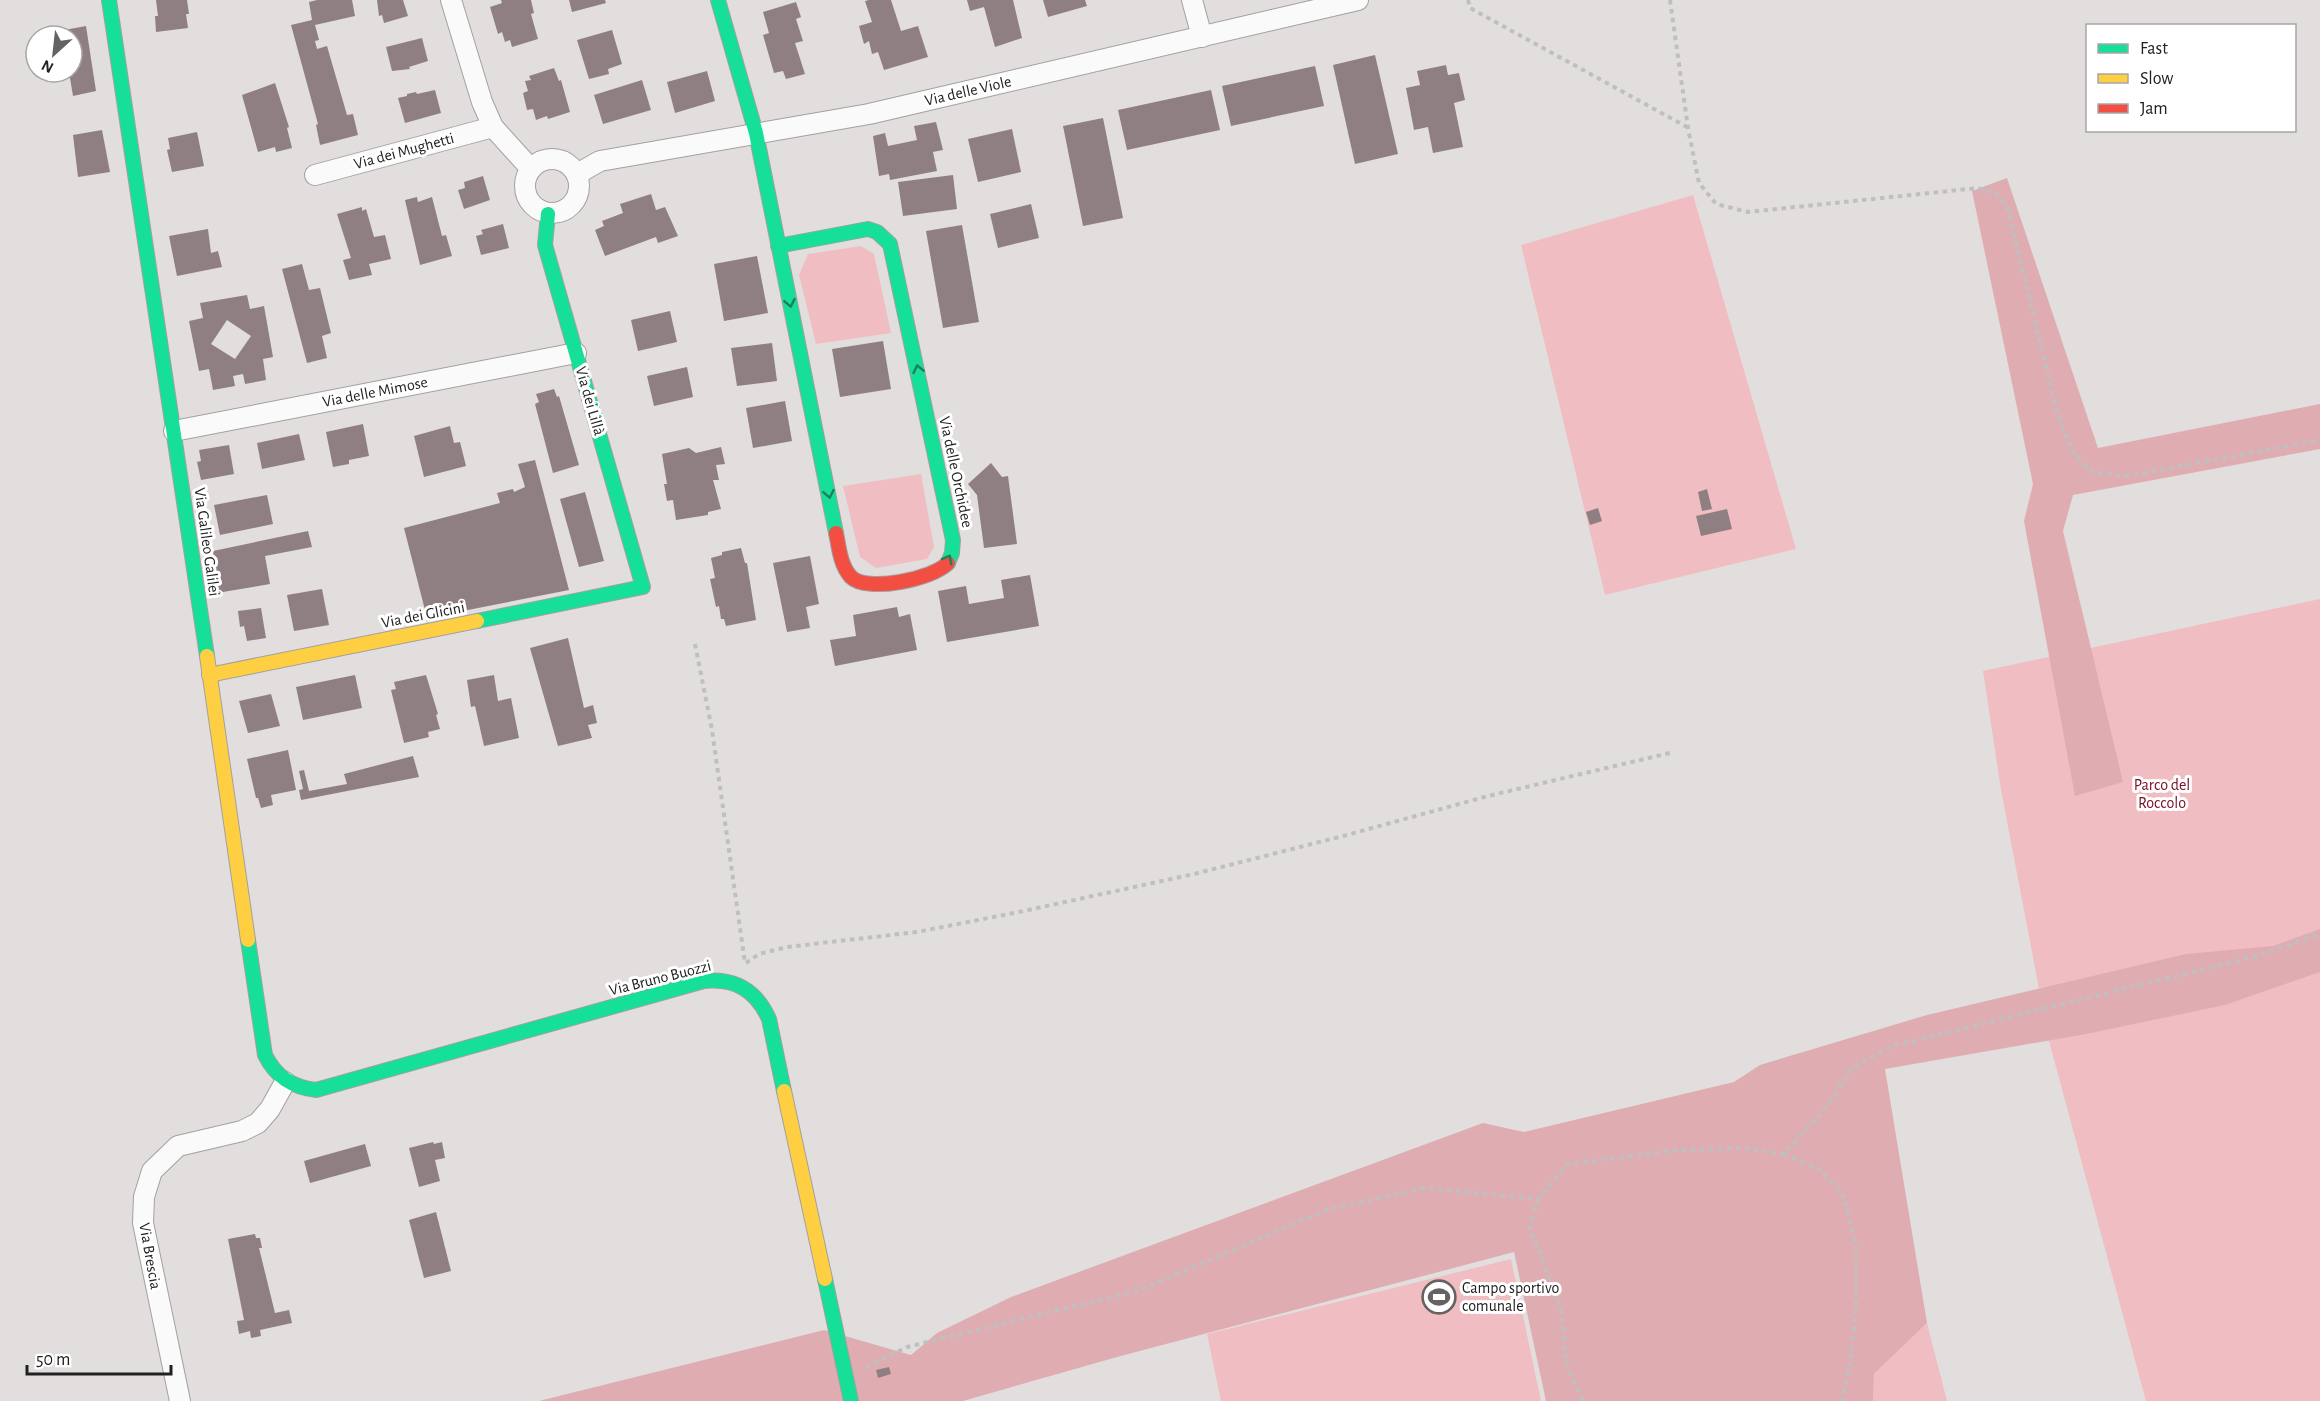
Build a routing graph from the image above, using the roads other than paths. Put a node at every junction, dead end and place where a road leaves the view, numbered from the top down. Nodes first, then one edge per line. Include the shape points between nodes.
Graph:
1 (109, 0) edge
2 (451, 0) edge
3 (718, 0) edge
4 (1191, 0) edge
5 (1358, 0) edge
6 (1202, 37) junction
7 (493, 127) junction
8 (756, 134) junction
9 (531, 169) junction
10 (577, 174) junction
11 (315, 175) dead end
12 (548, 214) junction
13 (778, 246) junction
14 (576, 353) junction
15 (174, 430) junction
16 (643, 587) joint
17 (209, 675) junction
18 (285, 1082) junction
19 (180, 1401) edge
20 (851, 1401) edge

1 - 15 street, Via Galileo Galilei
2 - 7 street
3 - 8 street, Via delle Orchidee
4 - 6 street
5 - 6 street, Via delle Viole
6 - 8 street, Via delle Viole via 869,114
7 - 9 street
7 - 11 street, Via dei Mughetti
8 - 10 street, Via delle Viole via 600,161
8 - 13 street, Via delle Orchidee
9 - 10 street via 555,159 564,161
9 - 12 street via 525,192 533,207
10 - 12 street via 577,199 565,211
12 - 14 street, Via dei Lillà via 545,245
13 -> 13 street, Via delle Orchidee via 846,571 851,578 868,585 939,571 951,558 953,540 890,244 868,229
14 - 15 street, Via delle Mimose
14 - 16 street, Via dei Lillà
15 - 17 street, Via Galileo Galilei
16 - 17 street, Via dei Glicini
17 - 18 street, Via Galileo Galilei via 261,1045 269,1066
18 - 19 street, Via Brescia via 265,1116 250,1127 178,1146 152,1171 142,1223
18 - 20 street, Via Bruno Buozzi via 305,1089 327,1088 714,979 735,982 753,992 769,1019

